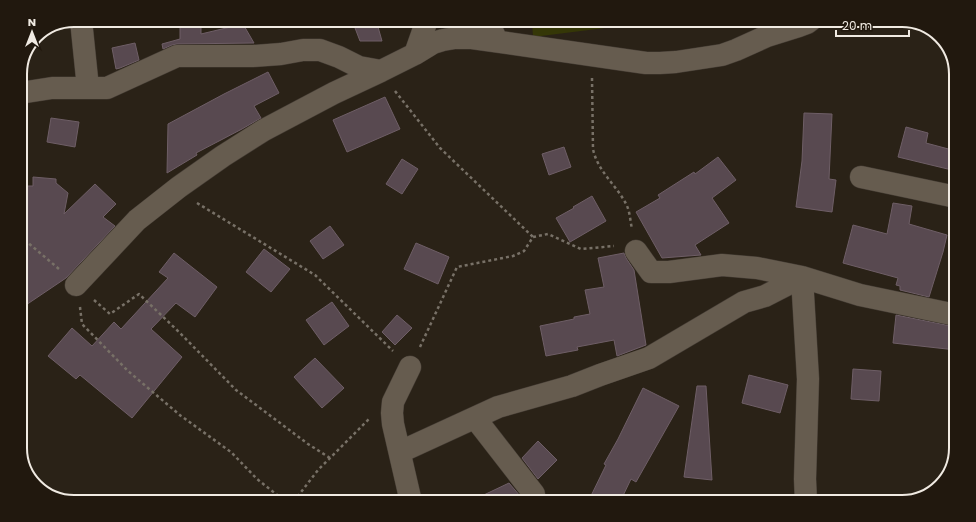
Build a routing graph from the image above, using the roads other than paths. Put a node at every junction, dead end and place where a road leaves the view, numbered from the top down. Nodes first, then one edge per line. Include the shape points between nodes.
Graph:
1 (82, 27) edge
2 (425, 27) edge
3 (490, 27) edge
4 (796, 27) edge
5 (497, 42) junction
6 (415, 54) junction
7 (381, 71) junction
8 (88, 88) junction
9 (27, 92) edge
10 (861, 177) dead end
11 (949, 196) edge
12 (636, 251) road end
13 (802, 277) junction
14 (76, 285) road end
15 (949, 314) edge
16 (410, 366) road end
17 (475, 418) junction
18 (400, 452) junction
19 (534, 494) dead end
20 (409, 495) edge
21 (806, 495) edge

1 - 8 street
2 - 6 street
3 - 5 street
4 - 5 street via 722,55 676,62 646,63
5 - 6 street via 455,38 432,44
6 - 7 street
7 - 8 street via 359,67 320,50 253,56 177,56 107,88
7 - 14 street via 264,130 179,187 137,220
8 - 9 street via 52,88
10 - 11 street
12 - 13 street via 651,272 722,265 757,268
13 - 15 street via 860,295
13 - 17 street via 765,296 744,302 650,358 572,386 498,407
13 - 21 street via 808,379
16 - 18 street via 393,402 392,413
17 - 18 street
17 - 19 street
18 - 20 street

